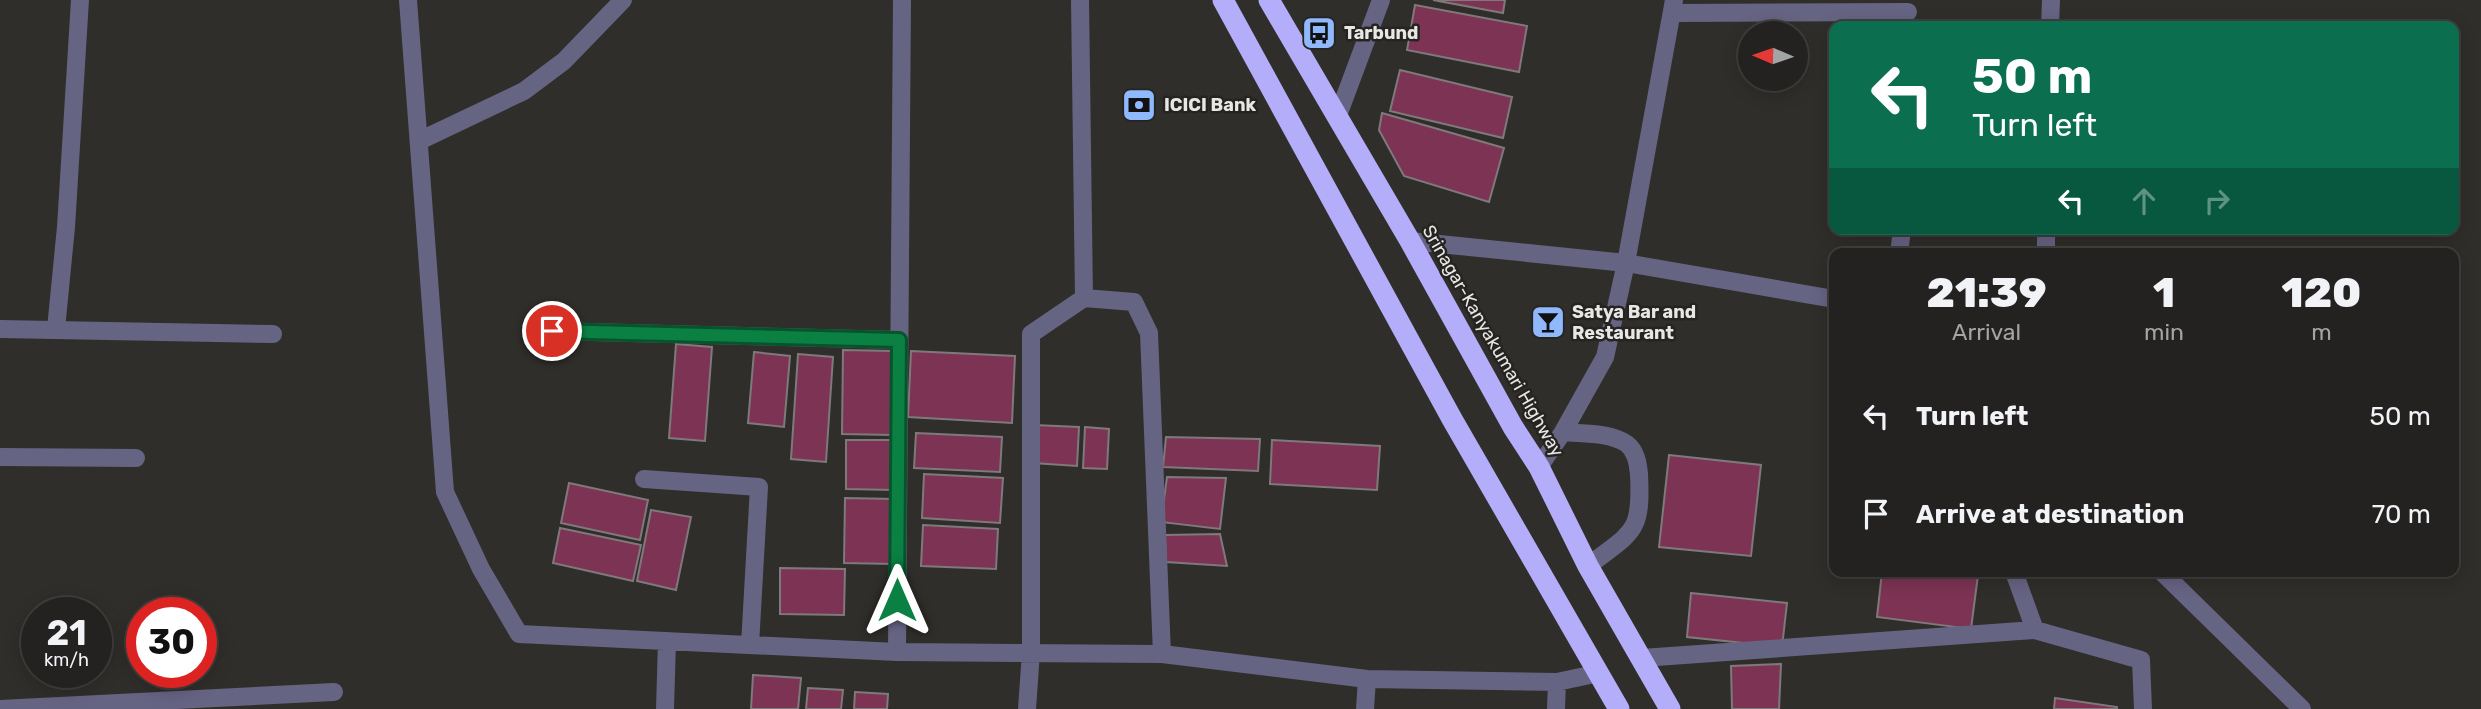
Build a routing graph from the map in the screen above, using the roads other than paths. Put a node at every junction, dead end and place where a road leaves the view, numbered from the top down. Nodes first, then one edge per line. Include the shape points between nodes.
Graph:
1 (80, 0) edge
2 (408, 0) edge
3 (623, 0) edge
4 (902, 0) edge
5 (1080, 0) edge
6 (1223, 0) edge
7 (1269, 0) edge
8 (1381, 0) edge
9 (2051, 0) edge
10 (1674, 6) edge
11 (1908, 13) edge
12 (2050, 21) edge
13 (1337, 118) junction
14 (419, 141) junction
15 (1410, 241) junction
16 (1626, 263) junction
17 (1084, 298) junction
18 (1829, 298) edge
19 (0, 329) edge
20 (56, 329) junction
21 (552, 331) dead end
22 (273, 334) dead end
23 (899, 340) junction
24 (1563, 432) junction
25 (0, 457) edge
26 (136, 458) dead end
27 (1539, 467) junction
28 (644, 479) dead end
29 (1588, 566) junction
30 (2016, 577) edge
31 (2167, 577) edge
32 (2035, 630) junction
33 (667, 641) junction
34 (750, 645) junction
35 (897, 652) junction
36 (1031, 652) junction
37 (1162, 654) junction
38 (1642, 658) junction
39 (1599, 673) junction
40 (1367, 679) junction
41 (1557, 682) junction
42 (334, 692) dead end
43 (0, 709) edge
44 (665, 709) edge
45 (1027, 709) edge
46 (1365, 709) edge
47 (1556, 709) edge
48 (1619, 709) edge
49 (1670, 709) edge
50 (2143, 709) edge
51 (2302, 709) edge

1 - 20 street
2 - 14 street
3 - 14 street via 564,61 524,91
4 - 23 street
5 - 17 street
6 - 39 highway via 1452,419
7 - 13 highway, Srinagar-Kanyakumari Highway
8 - 13 street
9 - 12 street
10 - 11 street
10 - 16 street
13 - 15 highway, Srinagar-Kanyakumari Highway
14 - 33 street via 445,492 481,569 519,634
15 - 16 street
15 - 27 highway, Srinagar-Kanyakumari Highway
16 - 18 street
16 - 24 street via 1605,357
17 - 36 street via 1031,334
17 - 37 street via 1134,302 1149,334
19 - 20 street
20 - 22 street
21 - 23 street
23 - 35 street
24 - 27 street
24 - 29 street via 1608,436 1629,445 1638,460 1638,521 1626,537
25 - 26 street
27 - 29 highway, Srinagar-Kanyakumari Highway
28 - 34 street via 759,487
29 - 38 highway, Srinagar-Kanyakumari Highway
30 - 32 street
31 - 51 street
32 - 38 street
32 - 50 street via 2141,660
33 - 34 street
33 - 44 street
34 - 35 street
35 - 36 street
36 - 37 street
36 - 45 street
37 - 40 street
38 - 49 highway, Srinagar-Kanyakumari Highway
39 - 41 street
39 - 48 highway
40 - 41 street
40 - 46 street
41 - 47 street
42 - 43 street

